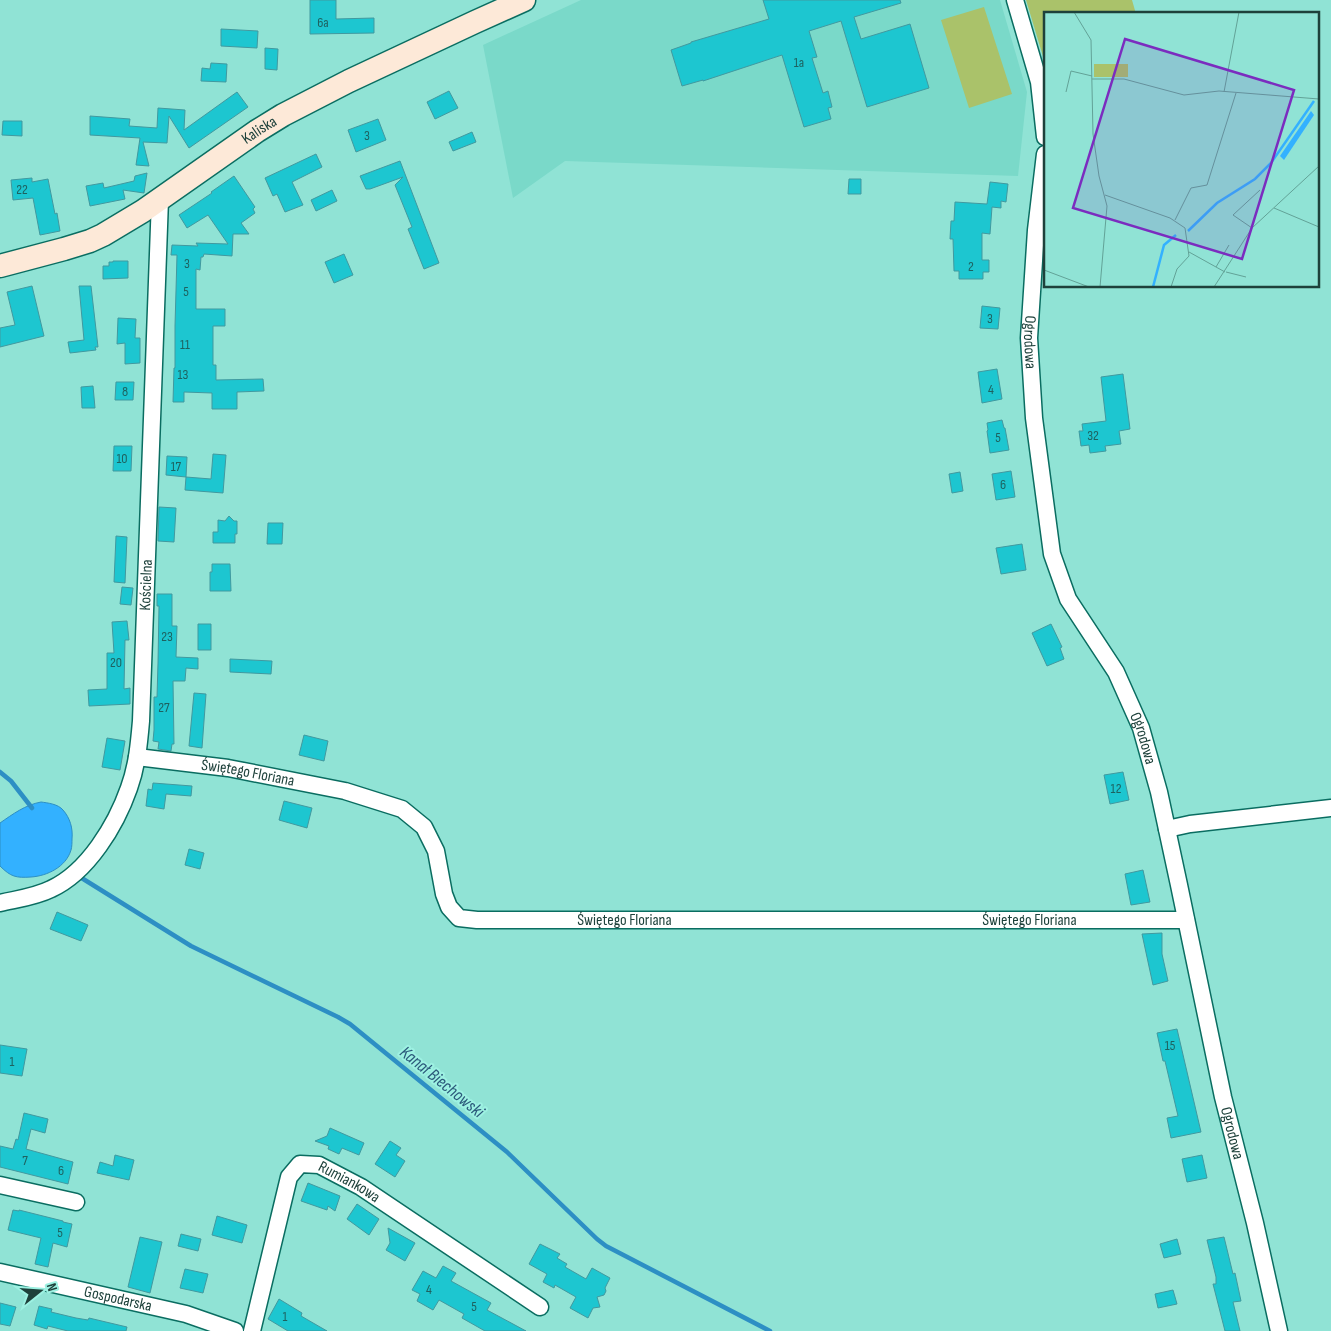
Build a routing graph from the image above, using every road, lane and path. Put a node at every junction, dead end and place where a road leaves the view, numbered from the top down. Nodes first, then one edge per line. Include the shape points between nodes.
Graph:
1 (524, 0) edge
2 (1015, 0) edge
3 (1044, 128) edge
4 (1044, 162) edge
5 (160, 199) junction
6 (0, 266) edge
7 (137, 757) junction
8 (1331, 808) edge
9 (1167, 829) junction
10 (0, 903) edge
11 (1186, 920) junction
12 (0, 1185) edge
13 (76, 1202) dead end
14 (0, 1272) edge
15 (540, 1307) dead end
16 (235, 1331) edge
17 (252, 1331) edge
18 (1280, 1331) edge

1 - 5 main road, Kaliska via 283,115 256,130
2 - 3 street via 1039,82
4 - 9 street, Ogrodowa via 1029,338 1034,418 1052,554 1068,599 1116,672 1141,728
5 - 6 main road, Kaliska via 90,241
5 - 7 street, Kościelna via 141,721
7 - 10 street, Kościelna via 117,816 83,865 53,888
7 - 11 street, Świętego Floriana via 228,768 345,791 402,809 424,827 436,851 444,894 459,918
8 - 9 street
9 - 11 street, Ogrodowa
11 - 18 street, Ogrodowa via 1222,1097
12 - 13 street
14 - 16 street, Gospodarska via 186,1314
15 - 17 street, Rumiankowa via 361,1187 319,1166 300,1164 289,1177

